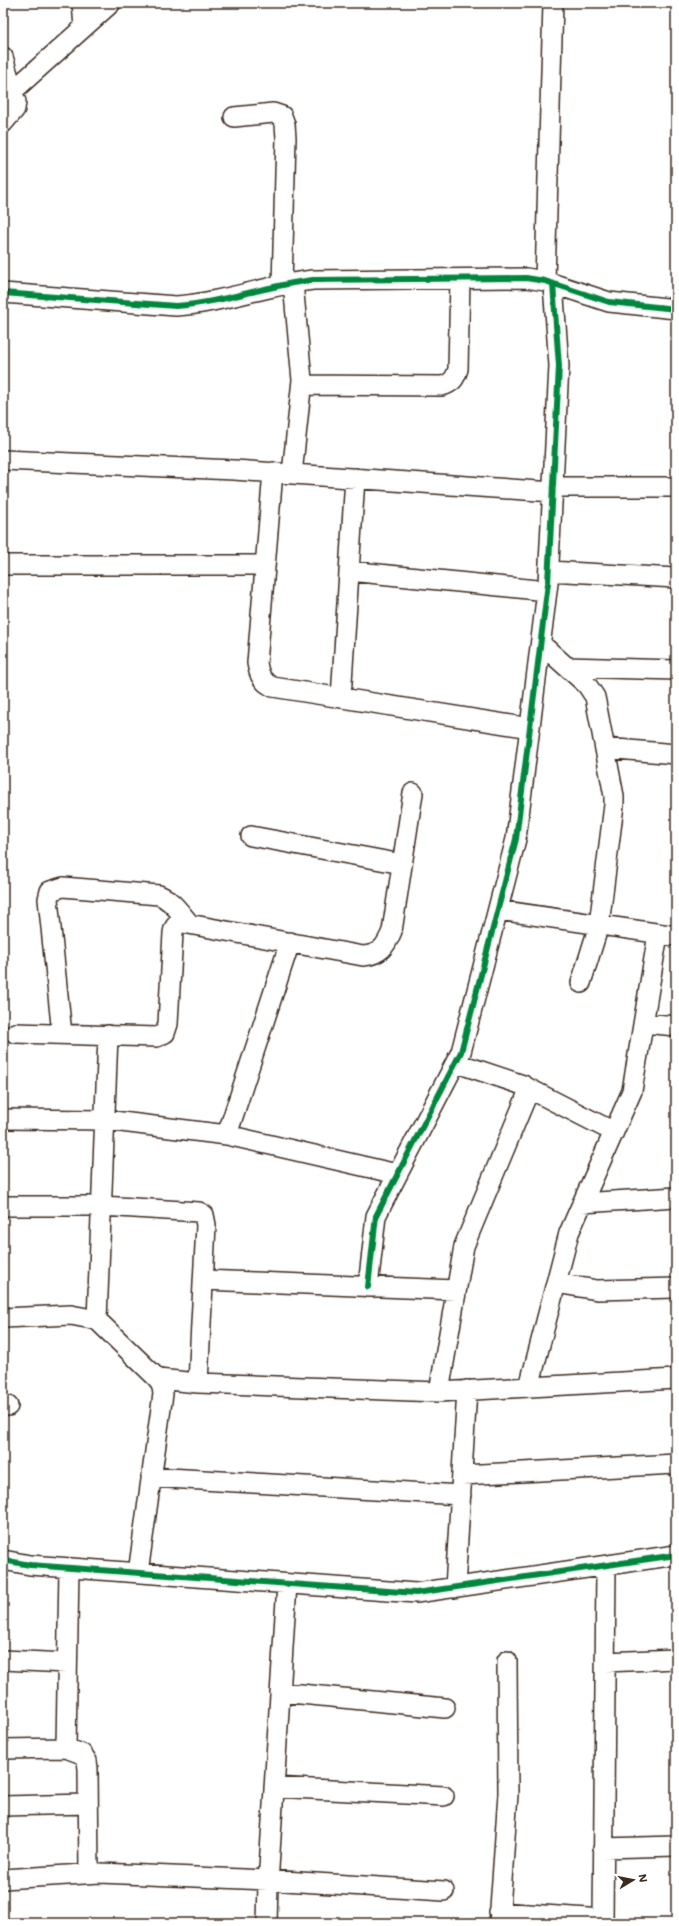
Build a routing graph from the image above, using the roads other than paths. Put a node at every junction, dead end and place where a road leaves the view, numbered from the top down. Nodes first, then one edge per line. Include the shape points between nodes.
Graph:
1 (82, 3) edge
2 (112, 3) edge
3 (553, 3) edge
4 (84, 28) junction
5 (3, 57) edge
6 (14, 90) junction
7 (234, 117) dead end
8 (3, 123) edge
9 (460, 278) junction
10 (549, 282) junction
11 (288, 284) junction
12 (3, 293) edge
13 (676, 309) edge
14 (302, 385) junction
15 (3, 460) edge
16 (273, 472) junction
17 (292, 474) junction
18 (355, 478) junction
19 (676, 487) edge
20 (553, 489) junction
21 (3, 565) edge
22 (265, 565) junction
23 (549, 571) junction
24 (349, 572) junction
25 (676, 578) edge
26 (547, 591) junction
27 (541, 644) junction
28 (567, 667) junction
29 (676, 670) edge
30 (340, 698) junction
31 (530, 728) junction
32 (605, 748) junction
33 (676, 754) edge
34 (413, 793) dead end
35 (251, 836) dead end
36 (402, 864) junction
37 (498, 910) junction
38 (189, 923) junction
39 (599, 925) junction
40 (667, 935) edge
41 (290, 942) junction
42 (581, 983) dead end
43 (644, 1023) junction
44 (676, 1026) edge
45 (15, 1033) dead end
46 (62, 1034) junction
47 (108, 1035) junction
48 (456, 1063) junction
49 (526, 1087) junction
50 (3, 1119) edge
51 (105, 1120) junction
52 (614, 1132) junction
53 (227, 1135) junction
54 (397, 1174) junction
55 (676, 1197) edge
56 (582, 1203) junction
57 (3, 1206) edge
58 (102, 1206) junction
59 (203, 1280) junction
60 (556, 1283) junction
61 (368, 1287) junction
62 (676, 1288) edge
63 (456, 1290) junction
64 (3, 1318) edge
65 (97, 1320) junction
66 (676, 1378) edge
67 (158, 1379) junction
68 (198, 1383) junction
69 (528, 1387) junction
70 (467, 1390) junction
71 (439, 1392) junction
72 (676, 1464) edge
73 (462, 1476) junction
74 (151, 1477) junction
75 (461, 1495) junction
76 (676, 1555) edge
77 (3, 1560) edge
78 (606, 1566) junction
79 (69, 1568) junction
80 (138, 1573) junction
81 (288, 1584) junction
82 (455, 1588) junction
83 (676, 1659) edge
84 (3, 1660) edge
85 (506, 1661) dead end
86 (605, 1662) junction
87 (67, 1663) junction
88 (280, 1692) junction
89 (445, 1708) dead end
90 (66, 1748) junction
91 (3, 1749) edge
92 (274, 1787) junction
93 (444, 1796) dead end
94 (88, 1804) junction
95 (3, 1806) edge
96 (676, 1846) edge
97 (603, 1848) junction
98 (89, 1873) junction
99 (3, 1879) edge
100 (268, 1880) junction
101 (444, 1891) dead end
102 (499, 1918) edge
103 (602, 1921) edge
104 (267, 1923) edge

1 - 4 street
2 - 4 street
3 - 10 street
4 - 6 street
5 - 6 street
6 - 8 street via 15,109
7 - 11 street via 273,113 282,116 285,124
9 - 10 street via 526,278
9 - 11 street via 313,280
9 - 14 street via 458,369 450,384
10 - 13 street via 609,302
10 - 20 street via 559,366
11 - 12 street via 200,304 176,306
11 - 14 street
14 - 17 street
15 - 16 street
16 - 17 street
16 - 22 street
17 - 18 street
18 - 20 street
18 - 24 street
19 - 20 street
20 - 23 street
21 - 22 street
22 - 30 street via 257,663 259,674 265,683 273,687
23 - 25 street
23 - 26 street
24 - 26 street
24 - 30 street
26 - 27 street
27 - 28 street
27 - 31 street
28 - 29 street
28 - 32 street via 587,685 595,697
30 - 31 street
31 - 37 street via 516,838
32 - 33 street
32 - 39 street via 614,805
34 - 36 street
35 - 36 street
36 - 41 street via 392,931 386,945 379,952 363,956
37 - 39 street
37 - 48 street
38 - 41 street
38 - 46 street via 166,897 159,894 63,887 50,891 48,899
38 - 47 street via 174,927 168,1024 165,1033 157,1037
39 - 40 street
39 - 42 street
40 - 43 street
41 - 53 street
43 - 44 street
43 - 52 street via 632,1091
45 - 46 street
46 - 47 street
47 - 51 street
48 - 49 street
48 - 54 street
49 - 52 street
49 - 63 street via 528,1095 464,1246
50 - 51 street
51 - 53 street
51 - 58 street
52 - 56 street
53 - 54 street
54 - 61 street via 374,1224
55 - 56 street
56 - 60 street via 569,1233
57 - 58 street
58 - 59 street via 199,1212 204,1215 206,1225
58 - 65 street
59 - 61 street
59 - 68 street
60 - 62 street via 597,1290
60 - 69 street
61 - 63 street
63 - 71 street
64 - 65 street via 72,1315
65 - 67 street
66 - 69 street
67 - 68 street
67 - 74 street via 163,1394
68 - 71 street
69 - 70 street
70 - 71 street
70 - 73 street
72 - 73 street
73 - 75 street
74 - 75 street
74 - 80 street
75 - 82 street
76 - 78 street
77 - 79 street via 30,1566
78 - 82 street
78 - 86 street
79 - 80 street
79 - 87 street
80 - 81 street
81 - 82 street via 416,1593
81 - 88 street
83 - 86 street
84 - 87 street
85 - 102 street via 508,1786
86 - 97 street
87 - 90 street
88 - 89 street
88 - 92 street
90 - 91 street
90 - 94 street via 82,1754 87,1761
92 - 93 street
92 - 100 street
94 - 95 street
94 - 98 street
96 - 97 street
97 - 103 street
98 - 99 street
98 - 100 street
100 - 101 street
100 - 104 street
102 - 103 street

